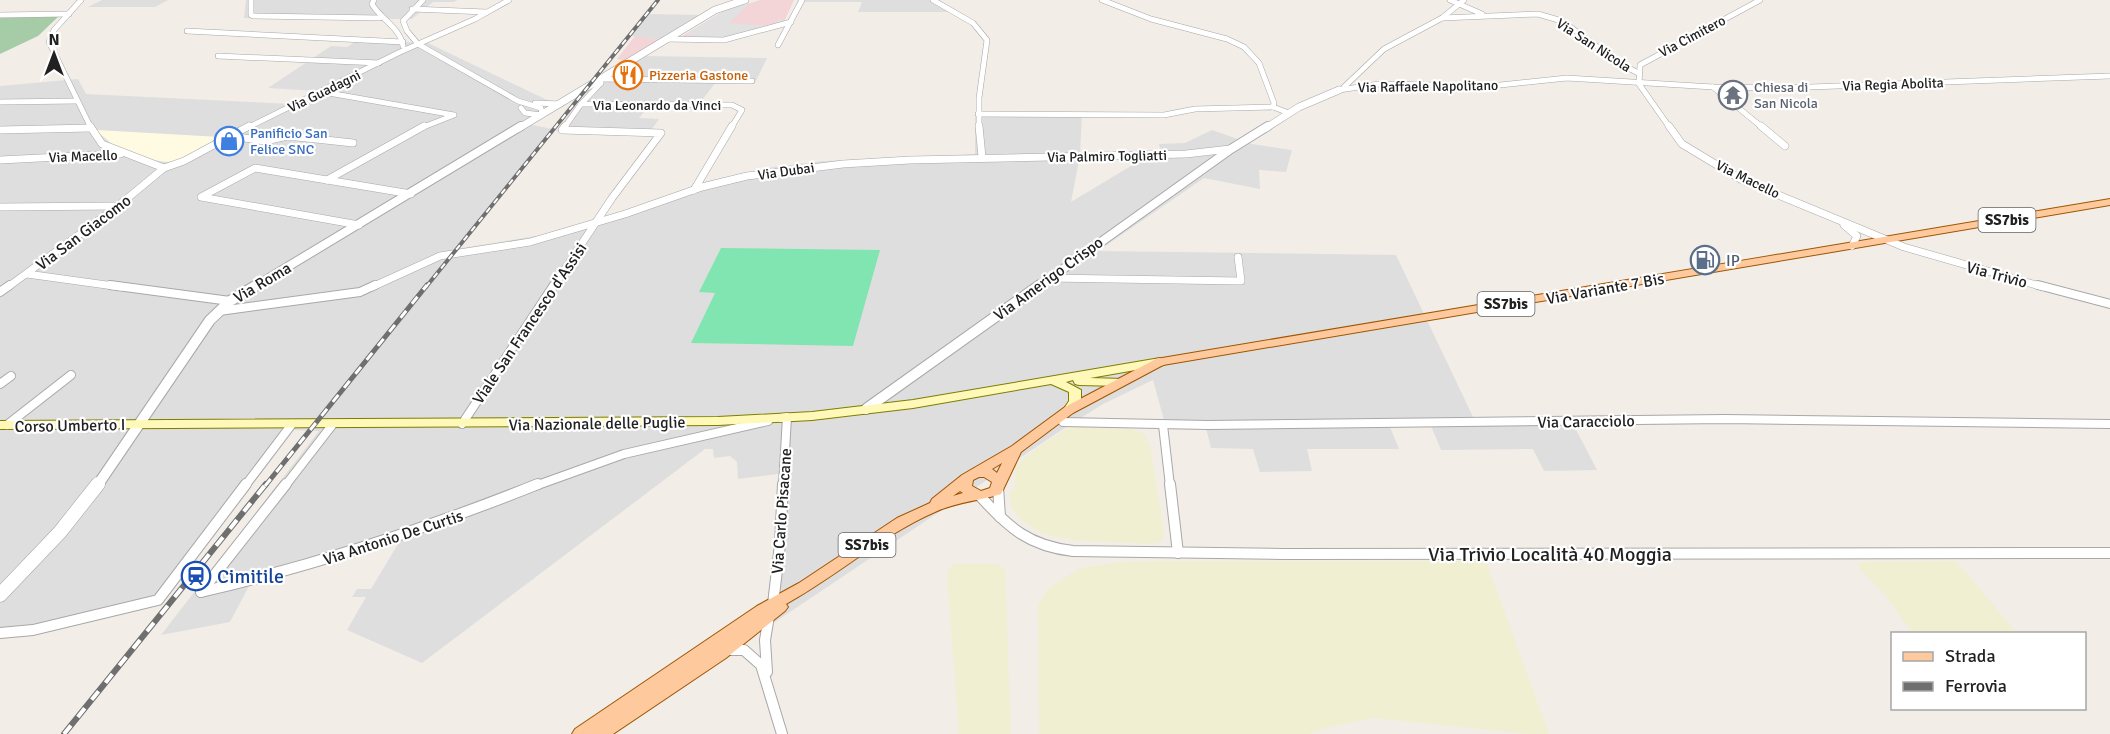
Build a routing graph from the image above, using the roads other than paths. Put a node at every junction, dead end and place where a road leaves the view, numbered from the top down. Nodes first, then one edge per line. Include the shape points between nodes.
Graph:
1 (81, 0) edge
2 (251, 0) edge
3 (374, 0) edge
4 (423, 0) edge
5 (509, 0) edge
6 (745, 0) edge
7 (802, 0) edge
8 (933, 0) edge
9 (1102, 0) edge
10 (1450, 0) edge
11 (1760, 0) edge
12 (1462, 1) edge
13 (412, 9) junction
14 (1452, 11) junction
15 (1473, 11) junction
16 (486, 12) junction
17 (69, 14) junction
18 (0, 15) edge
19 (1491, 15) junction
20 (1467, 17) junction
21 (380, 18) junction
22 (1442, 18) junction
23 (791, 22) junction
24 (187, 31) dead end
25 (666, 39) junction
26 (403, 42) junction
27 (418, 44) junction
28 (778, 45) dead end
29 (400, 52) junction
30 (218, 56) dead end
31 (381, 63) junction
32 (1638, 73) junction
33 (2110, 76) edge
34 (600, 80) junction
35 (752, 81) dead end
36 (1640, 82) junction
37 (1713, 87) junction
38 (1341, 89) junction
39 (322, 92) junction
40 (77, 101) junction
41 (0, 102) edge
42 (522, 104) junction
43 (561, 104) junction
44 (581, 104) junction
45 (1273, 107) junction
46 (1289, 113) junction
47 (978, 114) junction
48 (542, 115) junction
49 (91, 128) junction
50 (0, 130) edge
51 (517, 130) junction
52 (230, 136) junction
53 (353, 143) dead end
54 (1785, 146) dead end
55 (1231, 149) junction
56 (124, 154) junction
57 (982, 158) junction
58 (0, 160) edge
59 (164, 168) junction
60 (327, 180) junction
61 (694, 190) junction
62 (411, 194) junction
63 (2110, 202) edge
64 (118, 206) junction
65 (0, 207) edge
66 (1843, 222) junction
67 (596, 223) junction
68 (359, 225) junction
69 (1904, 237) junction
70 (1886, 240) junction
71 (1852, 246) junction
72 (1238, 257) dead end
73 (27, 274) junction
74 (1047, 278) junction
75 (0, 292) edge
76 (230, 302) junction
77 (2110, 304) edge
78 (219, 310) junction
79 (1160, 362) junction
80 (1105, 371) junction
81 (71, 375) dead end
82 (11, 376) dead end
83 (1050, 380) junction
84 (1120, 382) junction
85 (0, 384) edge
86 (866, 409) junction
87 (1069, 410) junction
88 (788, 417) junction
89 (1063, 422) dead end
90 (141, 424) junction
91 (292, 424) junction
92 (333, 424) junction
93 (462, 424) junction
94 (2110, 424) edge
95 (3, 425) edge
96 (1163, 425) junction
97 (1017, 449) junction
98 (971, 476) junction
99 (999, 485) junction
100 (977, 495) junction
101 (932, 507) junction
102 (1000, 518) junction
103 (1178, 553) junction
104 (2110, 553) edge
105 (0, 595) edge
106 (771, 610) junction
107 (0, 633) edge
108 (742, 635) junction
109 (765, 640) junction
110 (720, 653) junction
111 (687, 663) junction
112 (767, 681) junction
113 (581, 734) edge
114 (598, 734) edge
115 (782, 734) edge

1 - 17 street
2 - 21 street via 253,16
3 - 21 street via 372,4
4 - 13 street
5 - 16 street, Via Guadagni
6 - 25 street, Via Roma via 715,10
7 - 23 street
8 - 47 street via 985,35 988,45
9 - 45 street via 1164,22 1231,39 1260,63
10 - 12 street
11 - 32 street, Via Cimitero via 1650,58 1640,65
12 - 14 street
12 - 15 street
13 - 16 street
13 - 27 street via 404,21 405,29
14 - 15 street
14 - 20 street
14 - 22 street
15 - 19 street
16 - 27 street, Via Guadagni
17 - 18 street
17 - 40 street via 51,32 49,42
19 - 20 street, Via San Nicola
19 - 32 street, Via San Nicola via 1538,14 1562,21
20 - 22 street, Via San Nicola
21 - 26 street via 395,28
22 - 38 street via 1384,49
23 - 25 street via 724,39
23 - 28 street
24 - 26 street
25 - 34 street, Via Roma
26 - 29 street
27 - 29 street, Via Guadagni
27 - 42 street
29 - 31 street, Via Guadagni
30 - 31 street
31 - 39 street, Via Guadagni
32 - 36 street
33 - 37 street, Via Regia Abolita
34 - 35 street
34 - 43 street, Via Roma
34 - 44 street, Via Leonardo da Vinci via 602,83
36 - 37 street, Via Regia Abolita
36 - 38 street, Via Raffaele Napolitano via 1567,78 1491,86 1380,84
36 - 66 street, Via Macello via 1682,144 1742,180
37 - 54 street
38 - 46 street, Via Raffaele Napolitano
39 - 52 street, Via Guadagni
39 - 60 street via 454,115 428,124
40 - 41 street
40 - 49 street
42 - 43 street
42 - 48 street via 541,108
42 - 48 street via 525,113
42 - 51 street
43 - 48 street, Via Roma
44 - 61 street, Via Leonardo da Vinci via 741,108
44 - 67 street, Viale San Francesco d'Assisi via 561,130 661,133
45 - 46 street
45 - 47 street via 1195,109 1164,116
46 - 55 street, Via Raffaele Napolitano
47 - 57 street
48 - 51 street, Via Roma
49 - 50 street
49 - 56 street via 102,144
51 - 62 street, Via Roma
52 - 53 street via 264,141 288,136
52 - 59 street, Via Guadagni
55 - 57 street, Via Palmiro Togliatti via 1186,154
55 - 74 street, Via Amerigo Crispo
56 - 58 street, Via Macello
56 - 59 street, Via Macello
57 - 61 street, Via Dubai via 793,169
59 - 64 street, Via San Giacomo
60 - 62 street
60 - 68 street via 255,168 201,197
61 - 67 street, Via Dubai
62 - 68 street, Via Roma
63 - 69 main road, Via Variante 7 Bis / SS7bis
64 - 65 street
64 - 73 street, Via San Giacomo
66 - 69 street
66 - 70 street, Via Macello
66 - 71 street via 1857,236
67 - 78 street, Via Dubai via 530,242 440,256 360,292
67 - 93 street, Viale San Francesco d'Assisi
68 - 76 street, Via Roma
69 - 70 main road, Via Variante 7 Bis / SS7bis
70 - 71 main road, Via Variante 7 Bis / SS7bis
70 - 77 street, Via Trivio via 1969,267
71 - 79 main road, Via Variante 7 Bis / SS7bis
72 - 74 street via 1241,281
73 - 75 street, Via San Giacomo
73 - 76 street
74 - 86 street, Via Amerigo Crispo
76 - 78 street, Via Roma
78 - 90 street, Via Roma
79 - 80 main road, Via Nazionale delle Puglie
79 - 84 main road, Via Variante 7 Bis / SS7bis
80 - 83 main road, Via Nazionale delle Puglie
80 - 84 main road
81 - 95 street
82 - 85 street
83 - 84 main road, Via Nazionale delle Puglie
83 - 86 main road, Via Nazionale delle Puglie
83 - 87 main road via 1075,390 1077,396
84 - 87 main road, Via Variante 7 Bis / SS7bis
86 - 88 main road, Via Nazionale delle Puglie
87 - 97 main road, Via Variante 7 Bis / SS7bis
88 - 92 street, Via Antonio De Curtis via 671,441 605,460 368,546 201,592
88 - 93 main road, Via Nazionale delle Puglie
88 - 106 street, Via Carlo Pisacane via 780,544
89 - 96 street, Via Caracciolo
90 - 91 main road, Via Nazionale delle Puglie
90 - 95 main road, Corso Umberto I
90 - 105 street, Via Roma via 109,471
91 - 92 main road, Via Nazionale delle Puglie
91 - 107 street via 158,600 33,630
92 - 93 main road, Via Nazionale delle Puglie
94 - 96 street, Via Caracciolo via 1725,419
96 - 103 street
97 - 98 main road, Via Variante 7 Bis / SS7bis
97 - 99 main road, Via Variante 7 Bis / SS7bis
98 - 99 main road via 992,474
98 - 100 main road via 965,482 966,489
98 - 101 main road, Via Variante 7 Bis / SS7bis
99 - 100 main road, SS7bis via 991,493
99 - 102 street
100 - 101 main road, Via Variante 7 Bis / SS7bis
100 - 102 street, Via Trivio Località 40 Moggia
101 - 106 main road, Via Variante 7 Bis / SS7bis via 902,522
102 - 103 street, Via Trivio Località 40 Moggia via 1029,541 1055,550
103 - 104 street, Via Trivio Località 40 Moggia
106 - 108 main road, Via Variante 7 Bis / SS7bis
106 - 109 street, Via Carlo Pisacane
106 - 111 main road, Via Variante 7 Bis / SS7bis via 712,643
108 - 109 street via 753,633
108 - 110 main road, Via Variante 7 Bis / SS7bis
108 - 111 main road, Via Variante 7 Bis / SS7bis
109 - 112 street, Via Carlo Pisacane
110 - 112 street via 738,648 750,653
110 - 114 main road, Via Variante 7 Bis / SS7bis
111 - 113 main road, Via Variante 7 Bis / SS7bis
112 - 115 street

